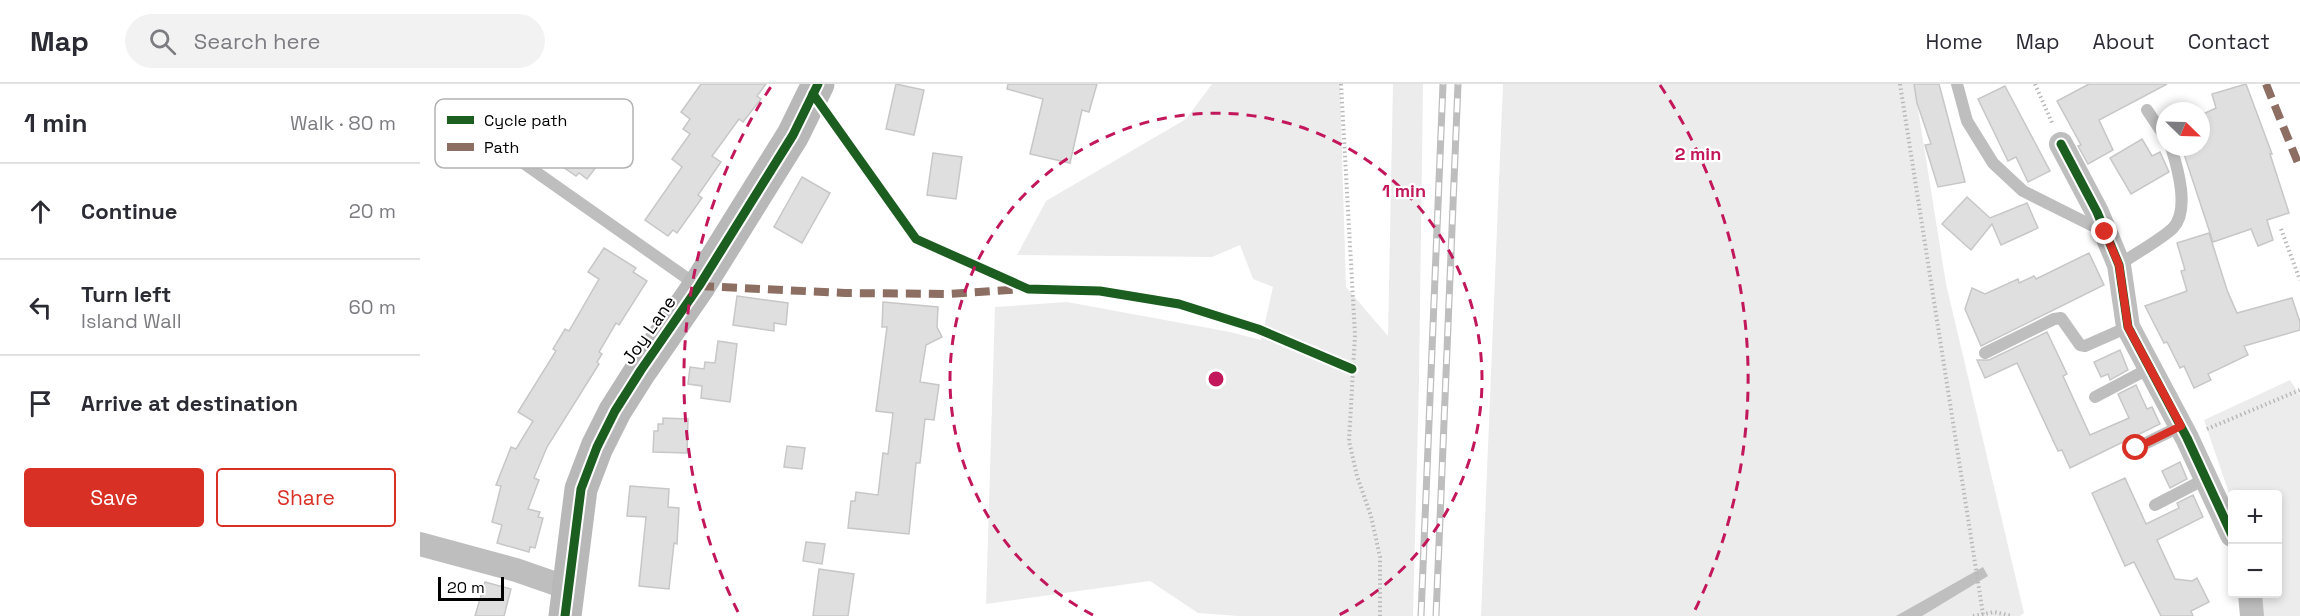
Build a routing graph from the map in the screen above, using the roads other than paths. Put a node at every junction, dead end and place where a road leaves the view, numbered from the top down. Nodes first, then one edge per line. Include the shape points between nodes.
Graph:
1 (818, 84) edge
2 (1957, 84) edge
3 (2147, 110) dead end
4 (2156, 124) edge
5 (2061, 144) road end
6 (2173, 156) edge
7 (531, 168) edge
8 (2105, 232) junction
9 (2119, 265) junction
10 (699, 286) junction
11 (2128, 327) junction
12 (1985, 352) dead end
13 (2150, 368) junction
14 (2095, 397) dead end
15 (2184, 432) junction
16 (2136, 448) dead end
17 (2207, 478) junction
18 (2155, 505) dead end
19 (2228, 526) edge
20 (420, 544) edge
21 (2250, 598) edge
22 (566, 602) edge
23 (2252, 616) edge

1 - 10 street, Joy Lane via 793,135
2 - 8 lane via 1967,122 1993,163 2023,191
3 - 4 lane
5 - 8 street
6 - 9 lane via 2183,204 2181,214 2173,228
7 - 10 lane
8 - 9 street
9 - 11 street
10 - 22 street, Joy Lane via 636,377 591,459 581,489
11 - 12 lane via 2085,346 2080,345 2061,318 2054,319
11 - 13 street
13 - 14 lane
13 - 15 street
15 - 16 lane
15 - 17 street
17 - 18 lane
17 - 19 street
20 - 22 street via 516,570
21 - 23 street

